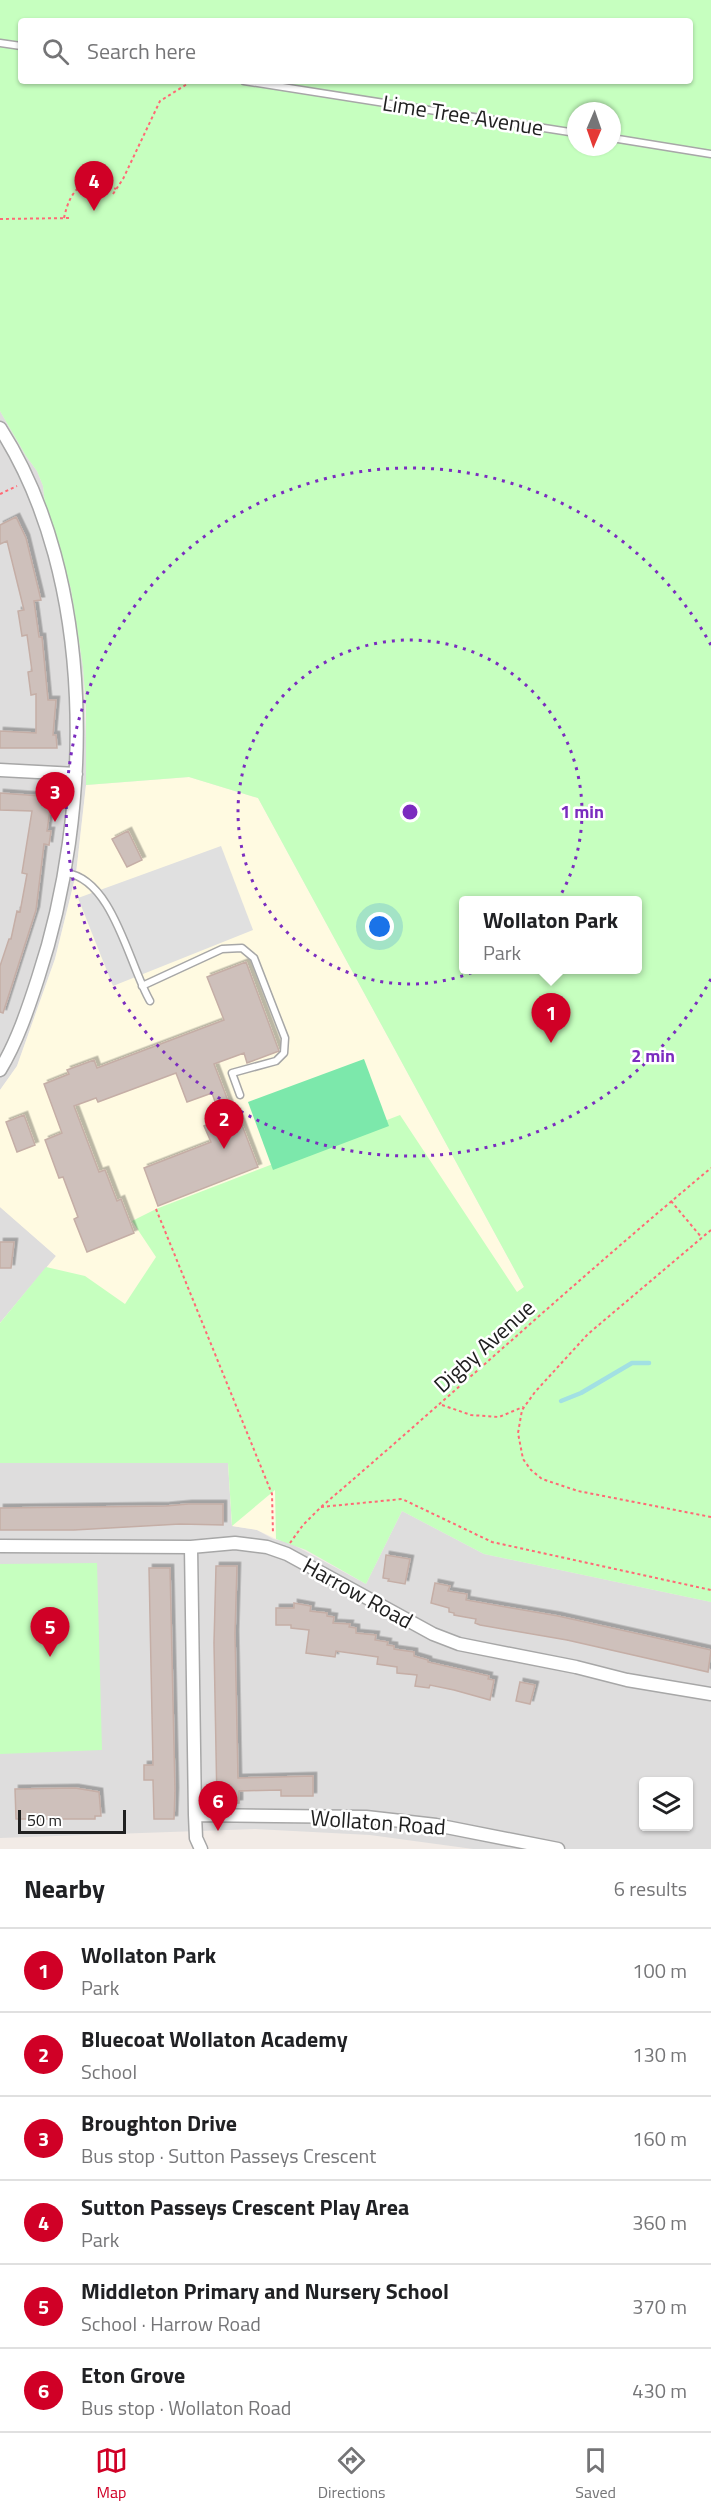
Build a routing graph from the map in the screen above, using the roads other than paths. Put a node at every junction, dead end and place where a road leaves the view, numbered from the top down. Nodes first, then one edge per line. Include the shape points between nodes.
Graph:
1 (0, 43) edge
2 (18, 46) edge
3 (263, 84) edge
4 (567, 132) edge
5 (621, 139) edge
6 (711, 154) edge
7 (0, 428) edge
8 (0, 770) edge
9 (76, 774) junction
10 (66, 873) junction
11 (142, 986) junction
12 (150, 1001) dead end
13 (0, 1070) edge
14 (240, 1095) dead end
15 (0, 1546) edge
16 (191, 1547) junction
17 (711, 1694) edge
18 (195, 1815) junction
19 (201, 1849) edge
20 (558, 1849) edge

1 - 2 lane
3 - 4 lane, Lime Tree Avenue
5 - 6 lane
7 - 9 street via 28,481 54,549 76,681
8 - 9 street
9 - 10 street
10 - 11 lane via 76,874 92,885 117,924
10 - 13 street via 31,998
11 - 12 lane
11 - 14 lane via 222,949 242,948 254,958 285,1038 284,1053 276,1061 232,1073
15 - 16 street, Harrow Road
16 - 17 street, Harrow Road via 235,1543 267,1547 287,1554 432,1634 459,1644
16 - 18 street
18 - 19 street via 196,1838
18 - 20 street, Wollaton Road via 366,1817 436,1825

